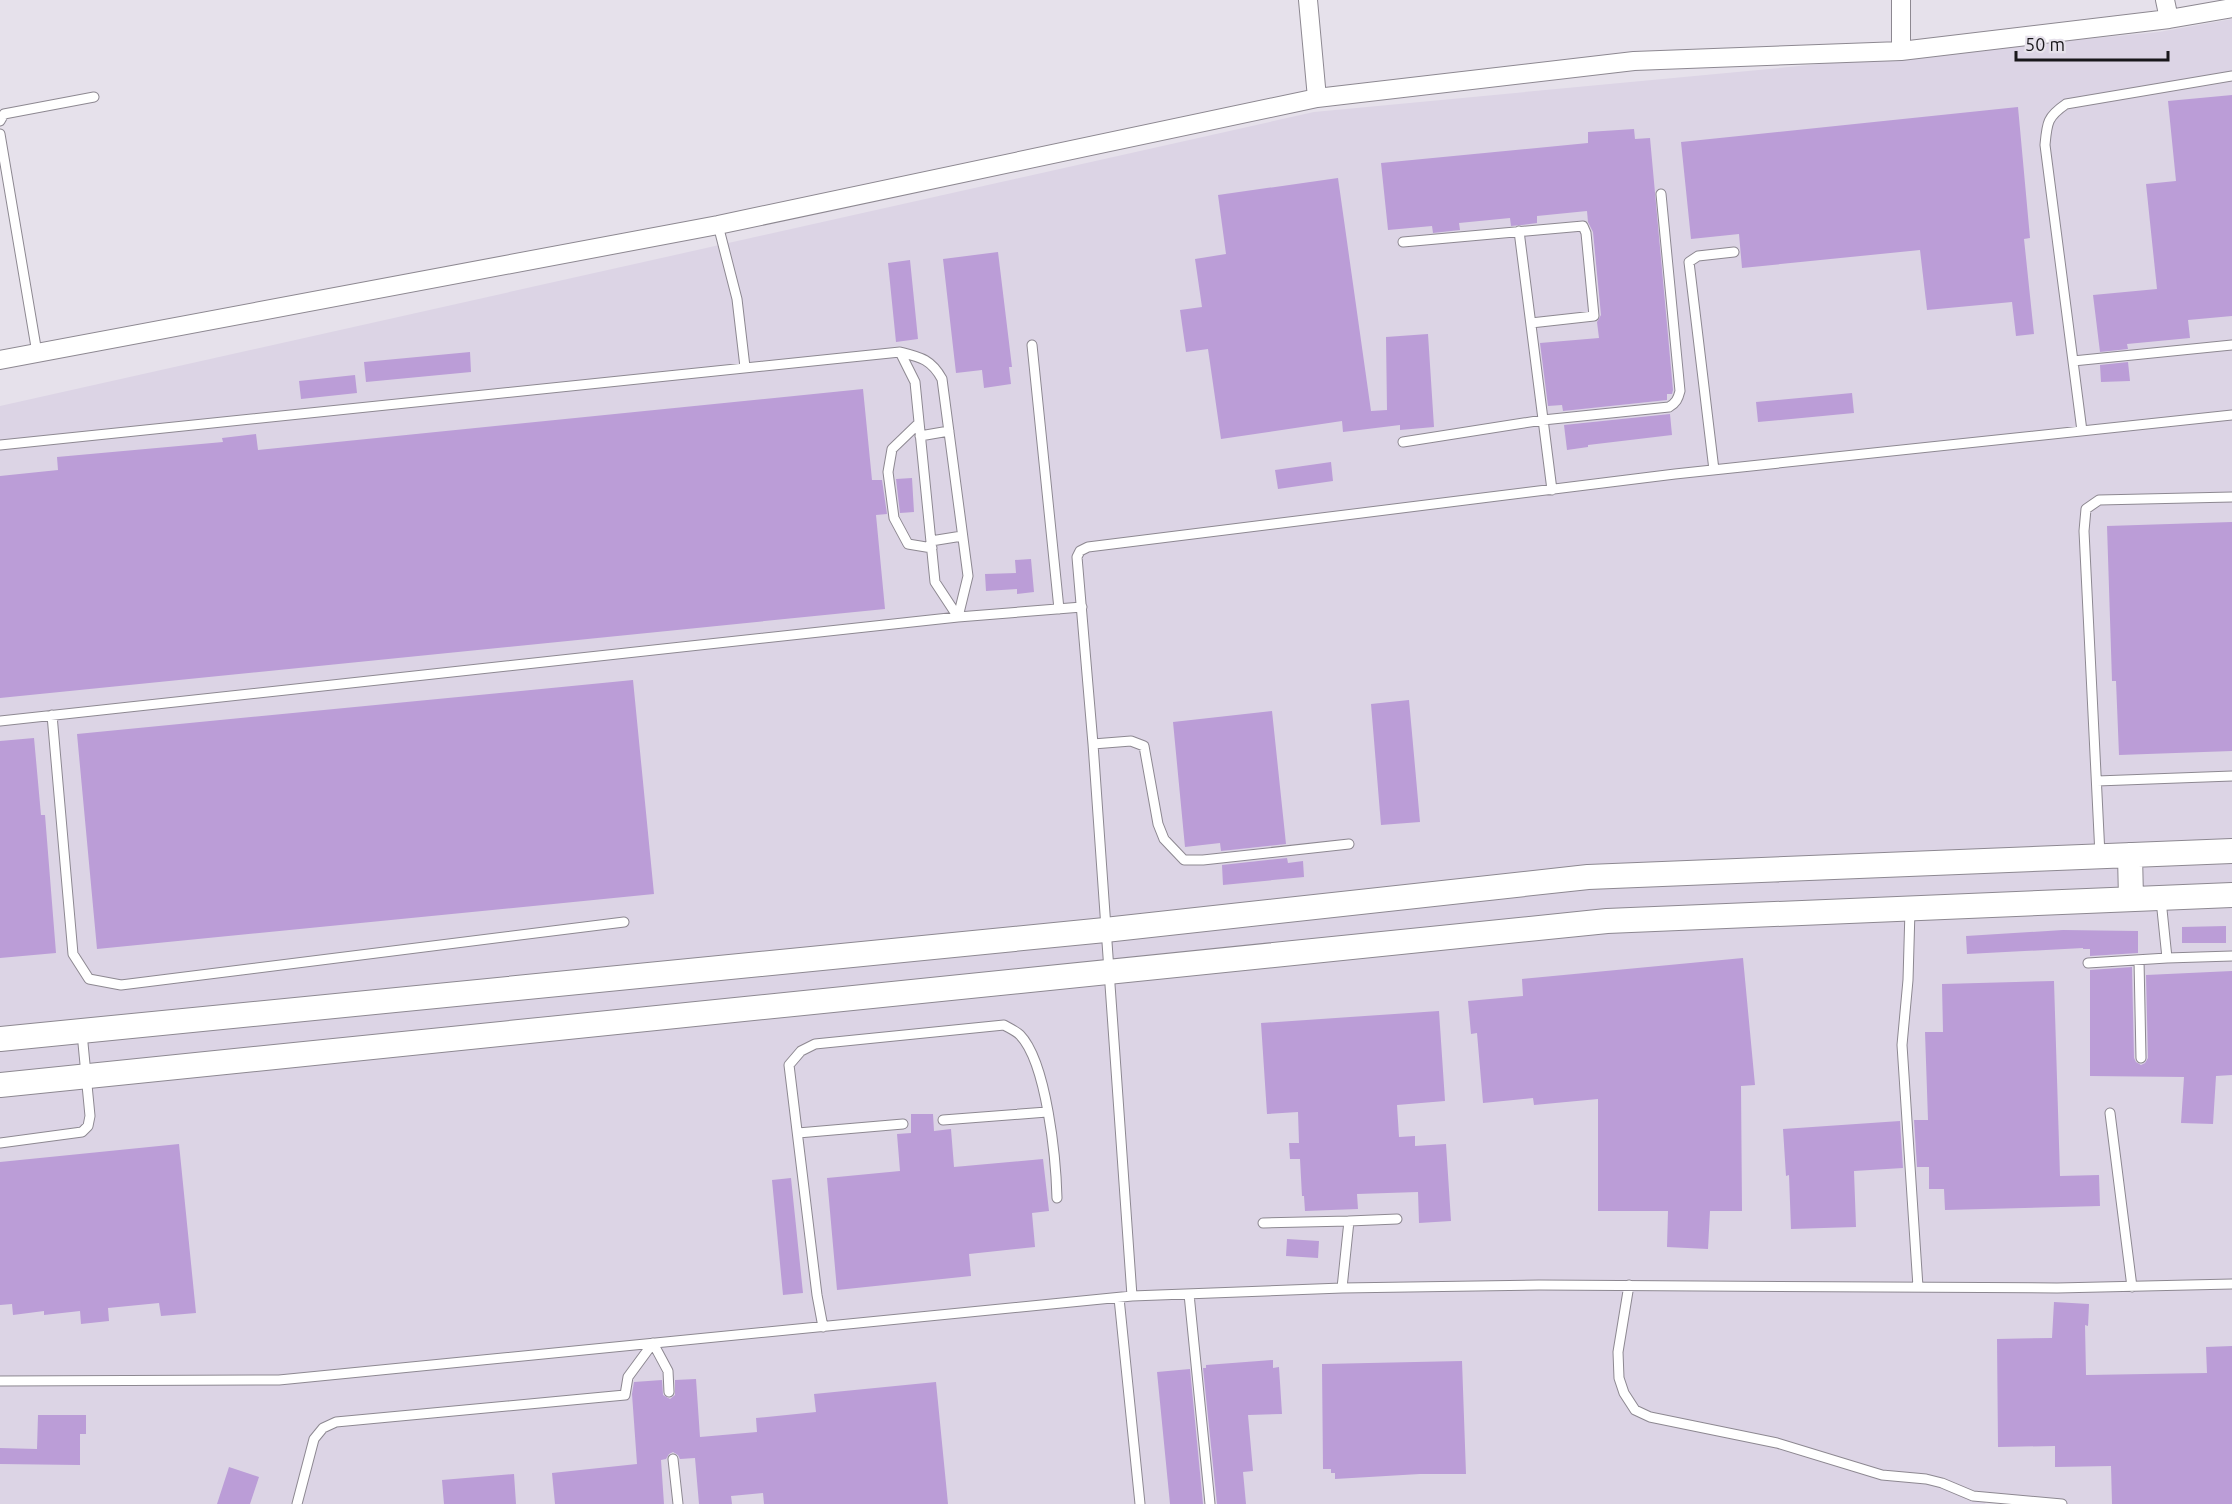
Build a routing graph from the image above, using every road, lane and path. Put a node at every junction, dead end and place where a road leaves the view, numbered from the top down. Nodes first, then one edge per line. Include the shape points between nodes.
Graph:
1 (1308, 0) edge
2 (1901, 0) edge
3 (2165, 0) edge
4 (2232, 8) edge
5 (2169, 20) junction
6 (1901, 51) junction
7 (2232, 76) edge
8 (94, 97) dead end
9 (1317, 99) junction
10 (0, 121) edge
11 (0, 134) edge
12 (1661, 194) dead end
13 (720, 231) junction
14 (1519, 231) junction
15 (1403, 242) dead end
16 (1734, 252) dead end
17 (1531, 323) junction
18 (1032, 345) dead end
19 (2232, 345) edge
20 (900, 352) junction
21 (37, 353) junction
22 (0, 360) edge
23 (2073, 361) junction
24 (745, 367) junction
25 (2232, 416) edge
26 (1543, 420) junction
27 (919, 423) junction
28 (949, 431) junction
29 (2082, 431) junction
30 (920, 436) junction
31 (1403, 442) dead end
32 (0, 445) edge
33 (1714, 470) junction
34 (1552, 490) junction
35 (2232, 497) edge
36 (962, 536) junction
37 (932, 545) junction
38 (1082, 607) junction
39 (1059, 609) junction
40 (958, 617) junction
41 (52, 715) junction
42 (0, 721) edge
43 (1093, 744) junction
44 (2232, 776) edge
45 (2097, 781) junction
46 (1349, 844) dead end
47 (2232, 851) edge
48 (2130, 855) junction
49 (2100, 856) junction
50 (2232, 895) edge
51 (2161, 898) junction
52 (2131, 899) junction
53 (1910, 908) junction
54 (624, 922) dead end
55 (1105, 930) junction
56 (2232, 956) edge
57 (2167, 958) junction
58 (2139, 960) junction
59 (2088, 963) dead end
60 (1110, 972) junction
61 (82, 1031) junction
62 (0, 1039) edge
63 (2141, 1058) dead end
64 (85, 1077) junction
65 (0, 1085) edge
66 (1047, 1112) junction
67 (2110, 1113) dead end
68 (943, 1120) dead end
69 (903, 1124) dead end
70 (798, 1133) junction
71 (0, 1143) edge
72 (1057, 1198) dead end
73 (1396, 1219) dead end
74 (1349, 1221) junction
75 (1263, 1223) dead end
76 (2232, 1284) edge
77 (1629, 1286) junction
78 (1918, 1287) junction
79 (2132, 1287) junction
80 (1342, 1288) junction
81 (1189, 1294) junction
82 (1132, 1296) junction
83 (1119, 1298) junction
84 (823, 1327) junction
85 (653, 1343) junction
86 (0, 1381) edge
87 (669, 1392) dead end
88 (673, 1459) dead end
89 (297, 1504) edge
90 (678, 1504) edge
91 (1140, 1504) edge
92 (1210, 1504) edge
93 (2062, 1504) edge

1 - 9 street
2 - 6 street
3 - 5 street
4 - 5 street
5 - 6 street
6 - 9 street via 1634,62
7 - 23 lane via 2066,104 2047,122 2045,145
8 - 10 lane via 4,114
9 - 13 street
11 - 21 lane
12 - 26 lane via 1678,399 1669,407
13 - 21 street
13 - 24 lane via 737,298
14 - 15 lane
14 - 17 lane
14 - 17 lane via 1583,226 1586,233 1594,316
16 - 33 lane via 1698,256 1689,262
17 - 26 lane
18 - 39 lane
19 - 23 lane
20 - 24 lane
20 - 27 lane via 915,382
20 - 28 lane via 935,366 942,379
21 - 22 street
23 - 29 lane
24 - 32 lane
25 - 29 lane
26 - 31 lane
26 - 34 lane
27 - 30 lane
27 - 37 lane via 892,449 888,472 894,518 908,544
28 - 30 lane
28 - 36 lane
29 - 33 lane
30 - 37 lane
33 - 34 lane
34 - 38 lane via 1088,547 1077,557
35 - 45 lane via 2099,500 2086,509
36 - 37 lane
36 - 40 lane via 968,576
37 - 40 lane via 935,582
38 - 39 lane
38 - 43 lane
39 - 40 lane
40 - 41 lane
41 - 42 lane
41 - 54 lane via 73,954 89,979 121,985
43 - 46 lane via 1131,741 1144,746 1158,824 1164,839 1184,860
43 - 55 lane
44 - 45 lane
45 - 49 lane
47 - 48 street
48 - 49 street
48 - 52 street
49 - 55 street via 1588,877
50 - 51 street
51 - 52 street
51 - 57 lane
52 - 53 street
53 - 60 street via 1607,921
53 - 78 lane via 1902,1045
55 - 60 lane
55 - 61 street
56 - 57 lane
57 - 58 lane
58 - 59 lane
58 - 63 lane
60 - 64 street
60 - 82 lane
61 - 62 street
61 - 64 lane
64 - 65 street
64 - 71 lane via 90,1116 82,1132
66 - 68 lane
66 - 70 lane via 1034,1060 1020,1035 1004,1025 815,1044 801,1051 789,1065
66 - 72 lane
67 - 79 lane
69 - 70 lane
70 - 84 lane
73 - 74 lane
74 - 75 lane
74 - 80 lane
76 - 79 lane
77 - 78 lane
77 - 80 lane
77 - 93 lane via 1618,1352 1619,1378 1635,1410 1650,1417 1777,1443 1882,1475 1942,1483 1973,1496
78 - 79 lane
80 - 81 lane
81 - 82 lane
81 - 92 lane
82 - 83 lane
83 - 84 lane
83 - 91 lane
84 - 85 lane
85 - 86 lane via 279,1380
85 - 87 lane via 668,1371
85 - 89 lane via 628,1377 624,1395 336,1422 314,1438
88 - 90 lane

